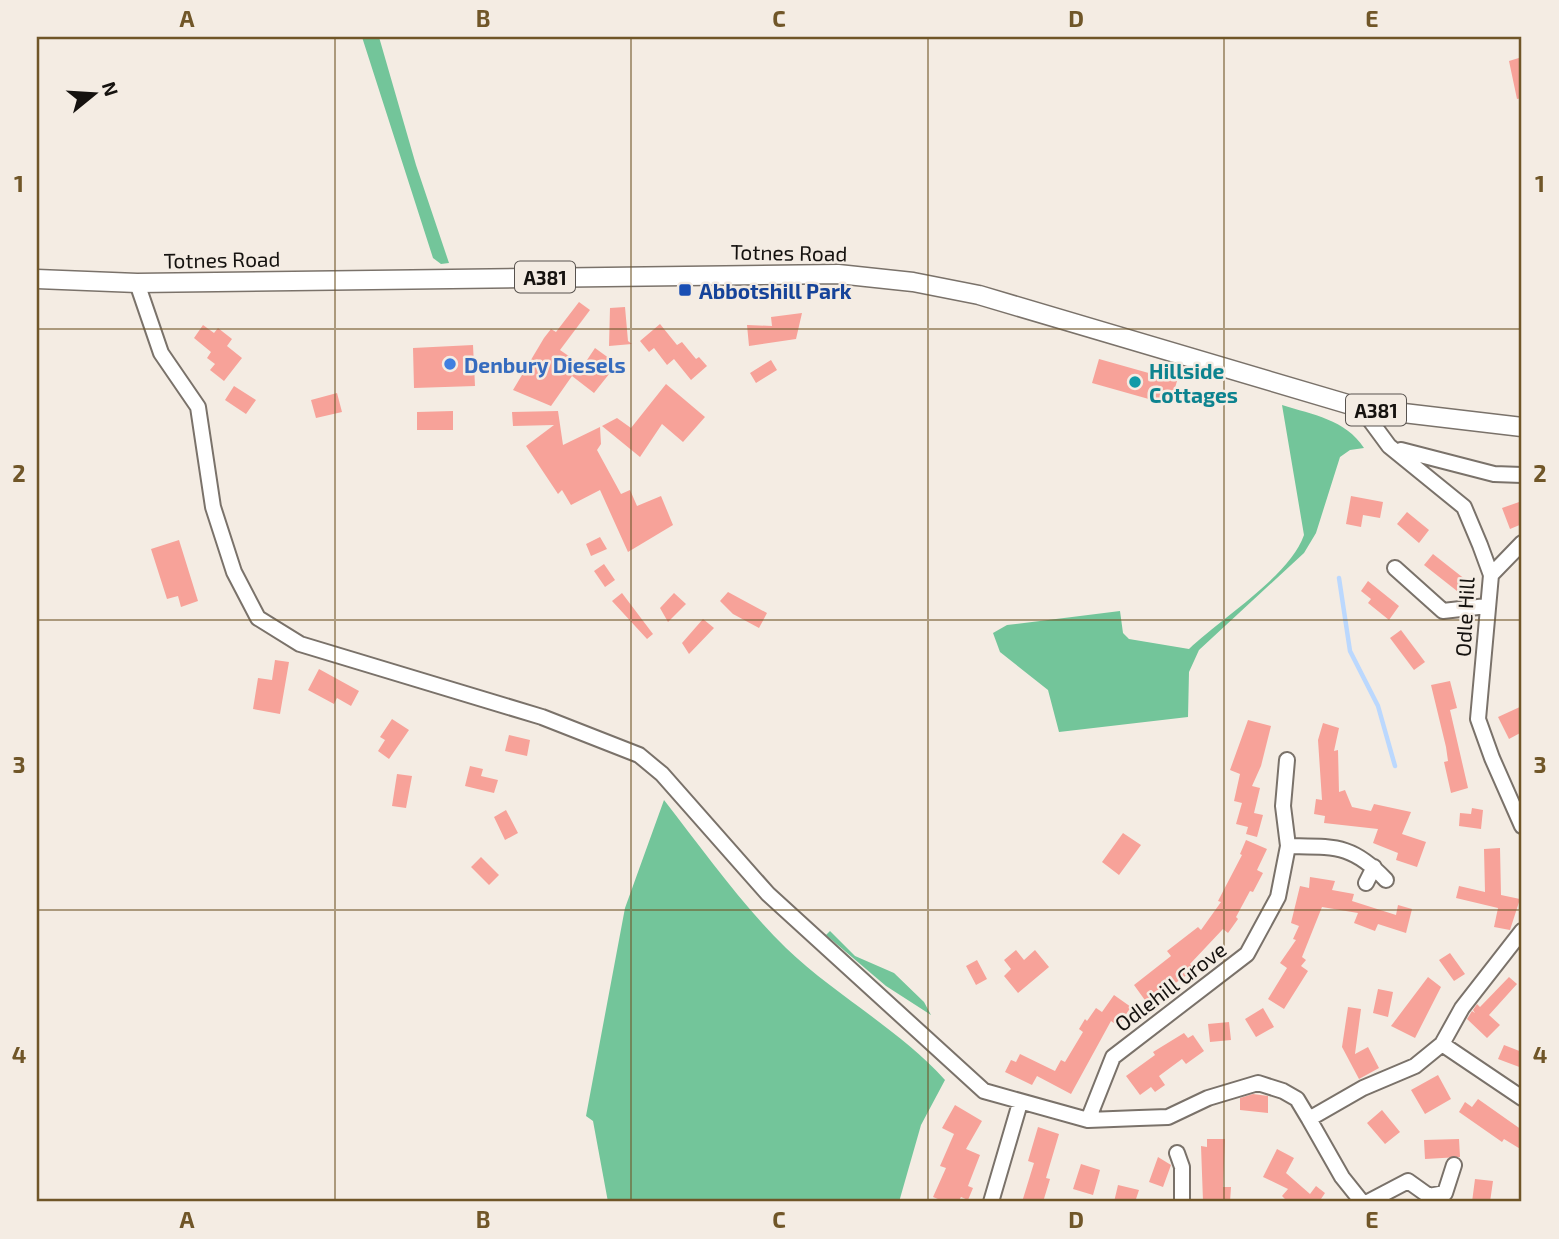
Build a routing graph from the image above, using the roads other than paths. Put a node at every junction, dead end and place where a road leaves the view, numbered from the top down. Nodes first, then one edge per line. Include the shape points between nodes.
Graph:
1 (37, 279) edge
2 (137, 283) junction
3 (1361, 408) junction
4 (1522, 427) edge
5 (1397, 449) junction
6 (1522, 475) edge
7 (1522, 543) edge
8 (1395, 568) dead end
9 (1491, 575) junction
10 (1487, 606) junction
11 (1287, 760) dead end
12 (1522, 826) edge
13 (1288, 846) junction
14 (1374, 867) junction
15 (1386, 880) dead end
16 (1366, 884) dead end
17 (1522, 931) edge
18 (1443, 1044) junction
19 (1522, 1098) edge
20 (1020, 1103) junction
21 (1088, 1119) junction
22 (1309, 1119) junction
23 (1177, 1153) dead end
24 (1454, 1165) dead end
25 (991, 1202) edge
26 (1182, 1202) edge
27 (1362, 1202) edge
28 (1368, 1202) edge

1 - 2 main road, Totnes Road / A381
2 - 3 main road, Totnes Road / A381 via 838,274 979,295
2 - 20 street via 161,353 198,407 213,507 234,572 258,618 300,644 542,717 639,755 662,774 768,894 984,1090
3 - 4 main road, Totnes Road / A381
3 - 5 street, Odle Hill via 1389,446
5 - 6 street via 1494,474
5 - 9 street, Odle Hill via 1464,507
7 - 9 street
8 - 10 street via 1443,611
9 - 10 street, Odle Hill
10 - 12 street, Odle Hill via 1478,719
11 - 13 street, Odlehill Grove via 1283,806
13 - 14 street via 1343,847
13 - 21 street, Odlehill Grove via 1278,897 1247,954 1113,1057
14 - 15 street
14 - 16 street
17 - 18 street via 1462,1008
18 - 19 street
18 - 22 street via 1415,1066 1363,1088
20 - 21 street
20 - 25 street
21 - 22 street via 1168,1117 1208,1098 1258,1083 1297,1099
22 - 27 street
23 - 26 street via 1182,1167
24 - 28 street via 1445,1193 1429,1196 1408,1181

